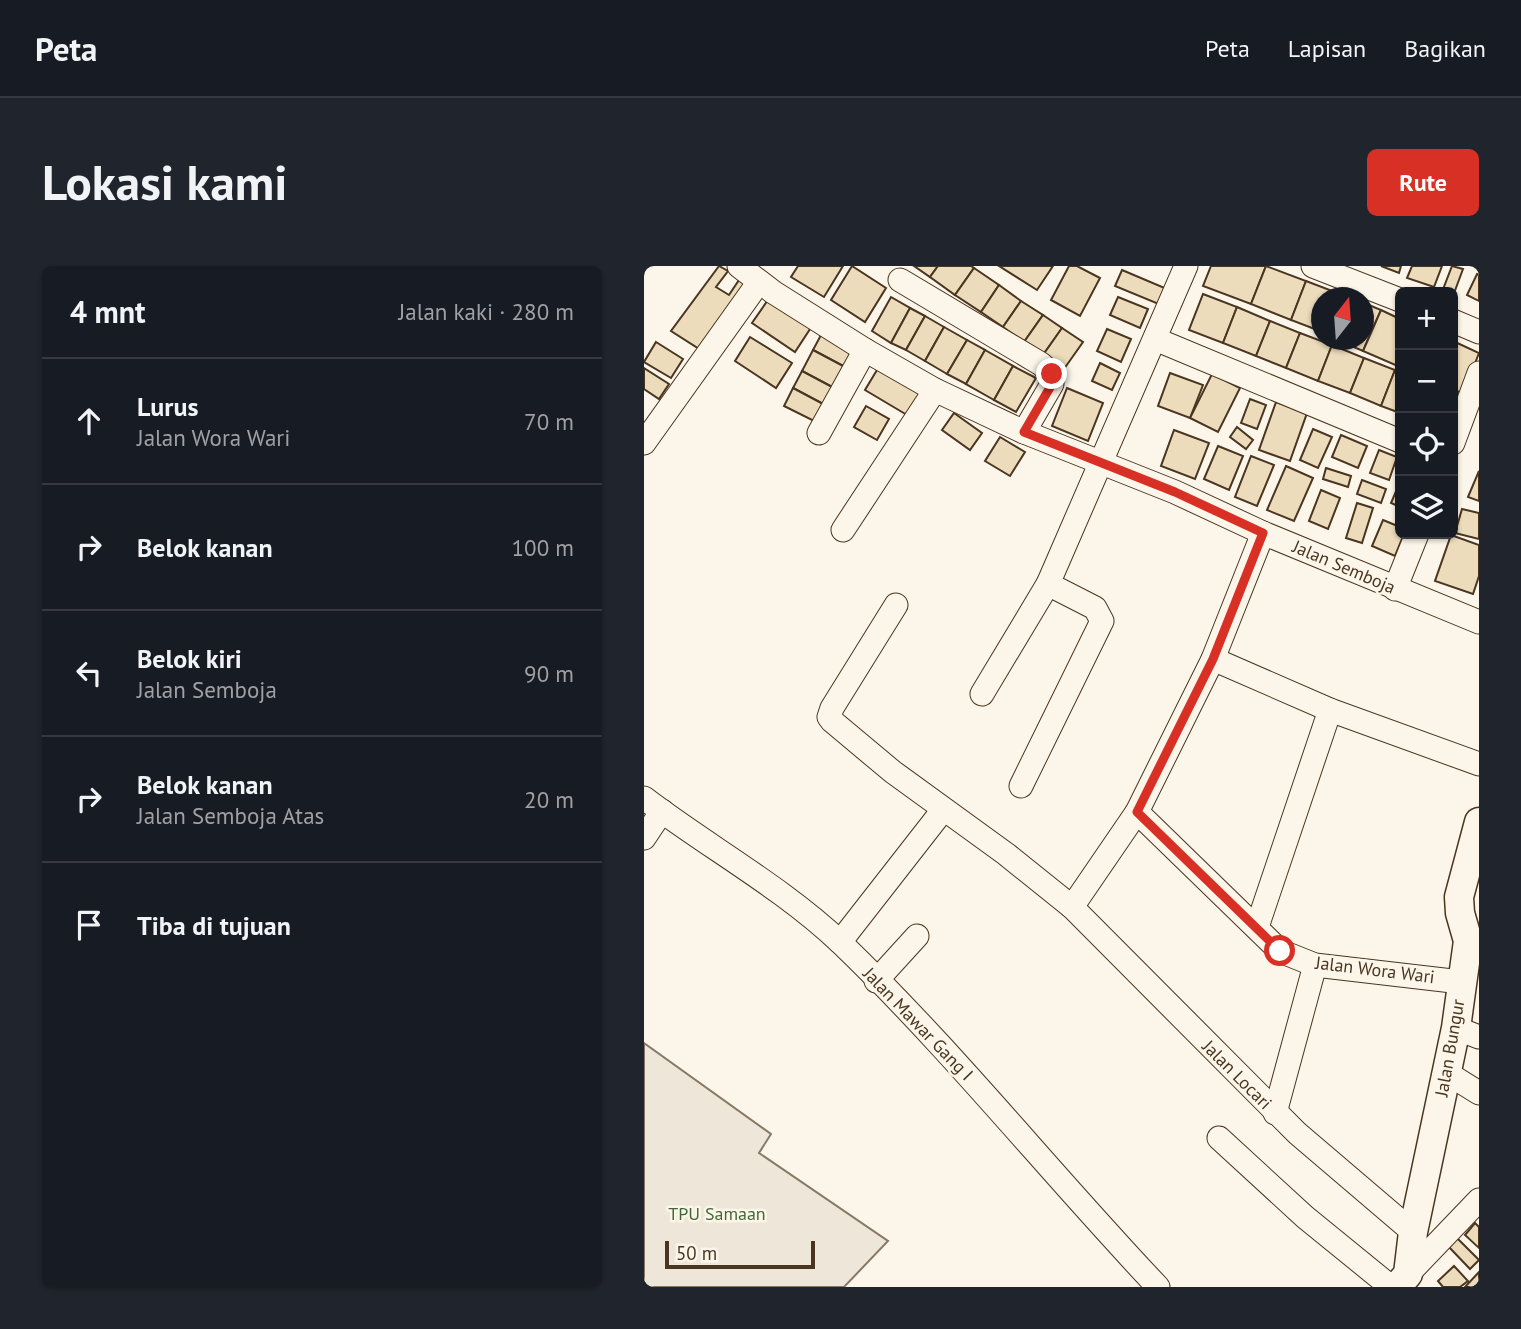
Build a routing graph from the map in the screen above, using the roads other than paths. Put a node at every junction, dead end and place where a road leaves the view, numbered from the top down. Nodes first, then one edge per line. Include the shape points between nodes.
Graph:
1 (739, 266) edge
2 (1186, 266) edge
3 (1313, 266) edge
4 (901, 280) dead end
5 (759, 282) junction
6 (1395, 298) edge
7 (1458, 323) edge
8 (1479, 332) edge
9 (1155, 339) junction
10 (865, 350) junction
11 (1479, 373) edge
12 (935, 390) junction
13 (653, 414) edge
14 (1458, 430) edge
15 (1024, 432) junction
16 (819, 433) dead end
17 (1395, 440) edge
18 (644, 443) edge
19 (1102, 463) junction
20 (843, 530) dead end
21 (1263, 533) junction
22 (1415, 539) edge
23 (1048, 584) junction
24 (1395, 589) junction
25 (896, 604) dead end
26 (1479, 622) edge
27 (1213, 659) junction
28 (982, 694) dead end
29 (1329, 710) junction
30 (1479, 764) edge
31 (1021, 786) dead end
32 (653, 804) edge
33 (943, 810) junction
34 (1137, 812) junction
35 (1479, 822) edge
36 (644, 838) edge
37 (1472, 869) edge
38 (1072, 907) junction
39 (1257, 927) junction
40 (917, 936) dead end
41 (1473, 936) edge
42 (840, 942) junction
43 (1315, 964) junction
44 (876, 981) junction
45 (1461, 982) junction
46 (1468, 1032) edge
47 (1447, 1073) junction
48 (1479, 1093) edge
49 (1275, 1113) junction
50 (1219, 1138) dead end
51 (1479, 1200) edge
52 (1413, 1232) junction
53 (1399, 1283) edge
54 (1158, 1287) edge

1 - 5 street, Jalan Semboja
2 - 9 street
3 - 6 street
4 - 15 street via 1052,374 1052,384
5 - 10 street, Jalan Semboja
5 - 13 street
7 - 8 street
9 - 17 street
9 - 19 street
10 - 12 street, Jalan Semboja
10 - 16 street
11 - 14 street
12 - 15 street, Jalan Semboja
12 - 20 street
13 - 18 street
15 - 19 street, Jalan Semboja
19 - 21 street, Jalan Semboja
19 - 23 street
21 - 24 street, Jalan Semboja
21 - 27 street
22 - 24 street
23 - 28 street
23 - 31 street via 1095,608 1102,621
24 - 26 street, Jalan Semboja
25 - 33 street, Jalan Locari via 830,717
27 - 29 street
27 - 34 street
29 - 30 street
29 - 39 street
32 - 36 street
32 - 42 street, Jalan Mawar Gang I
33 - 38 street, Jalan Locari
33 - 42 street
34 - 38 street
34 - 39 street, Jalan Wora Wari
35 - 37 main road, Jalan Bungur
37 - 41 main road, Jalan Bungur via 1460,913
38 - 49 street, Jalan Locari
39 - 43 street, Jalan Wora Wari via 1280,951
40 - 44 street
41 - 45 main road, Jalan Bungur
42 - 44 street, Jalan Mawar Gang I
43 - 45 street, Jalan Wora Wari
43 - 49 street
44 - 54 street, Jalan Mawar Gang I via 954,1060
45 - 46 main road, Jalan Bungur
46 - 47 main road, Jalan Bungur
47 - 48 street
47 - 52 main road, Jalan Bungur
49 - 52 street, Jalan Locari
50 - 53 street via 1305,1217
51 - 53 street
52 - 53 main road, Jalan Bungur

